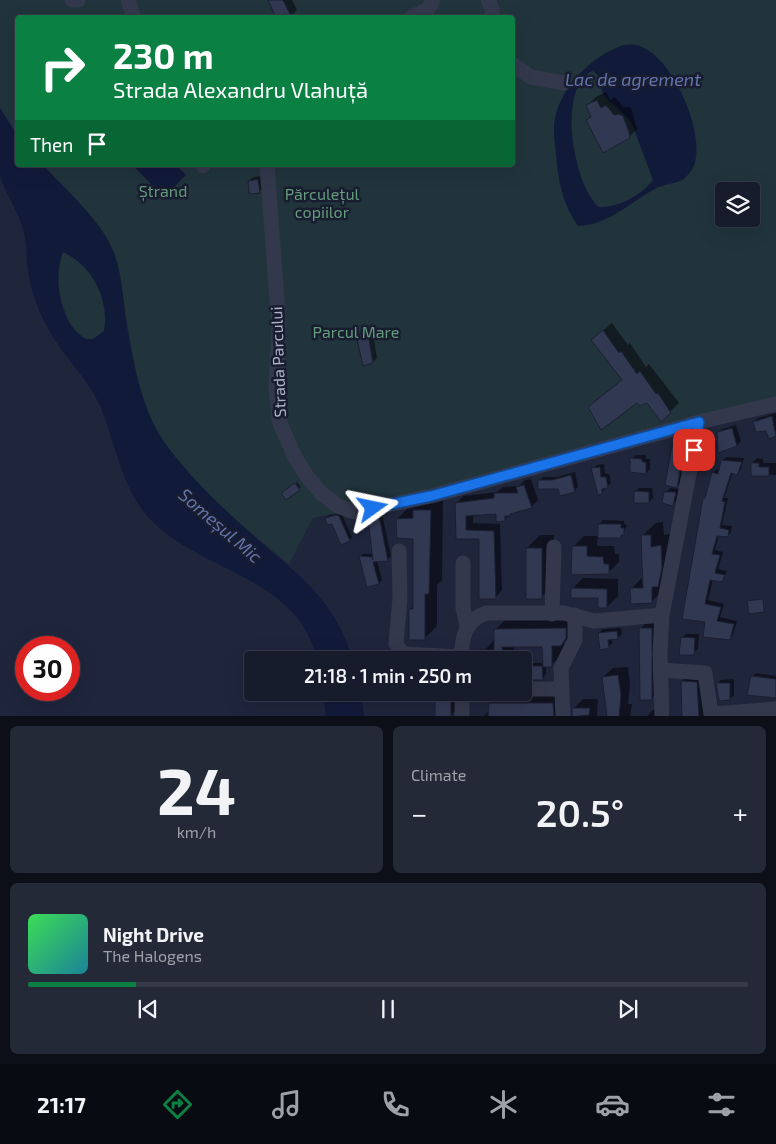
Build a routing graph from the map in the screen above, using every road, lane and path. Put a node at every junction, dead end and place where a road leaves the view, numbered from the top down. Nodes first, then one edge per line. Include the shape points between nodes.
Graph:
1 (72, 0) edge
2 (78, 0) edge
3 (128, 0) edge
4 (433, 0) edge
5 (488, 0) edge
6 (133, 15) edge
7 (417, 15) edge
8 (492, 15) edge
9 (515, 66) edge
10 (564, 83) dead end
11 (267, 167) edge
12 (776, 404) edge
13 (699, 422) junction
14 (554, 547) dead end
15 (399, 551) dead end
16 (463, 563) dead end
17 (552, 614) junction
18 (575, 615) junction
19 (662, 615) junction
20 (472, 620) junction
21 (400, 651) edge
22 (462, 651) edge
23 (661, 670) junction
24 (532, 689) edge
25 (562, 689) junction
26 (462, 701) edge
27 (776, 709) edge
28 (462, 716) edge
29 (563, 716) edge
30 (662, 716) edge

1 - 2 street
3 - 6 street
4 - 7 street via 428,9
5 - 8 street
9 - 10 street via 531,77
11 - 13 street, Strada Parcului via 279,327 278,421 306,475 338,506 354,512 431,496
12 - 13 street, Strada Parcului
13 - 19 street
14 - 17 street
15 - 21 street via 400,598 396,644
16 - 20 street via 463,608
17 - 18 street
17 - 20 street via 495,613
18 - 19 street via 594,621
18 - 25 street via 575,640 561,668
19 - 23 street
20 - 22 street via 463,636
23 - 27 street via 705,673 711,714
23 - 30 street
24 - 25 street
25 - 29 street
26 - 28 street

